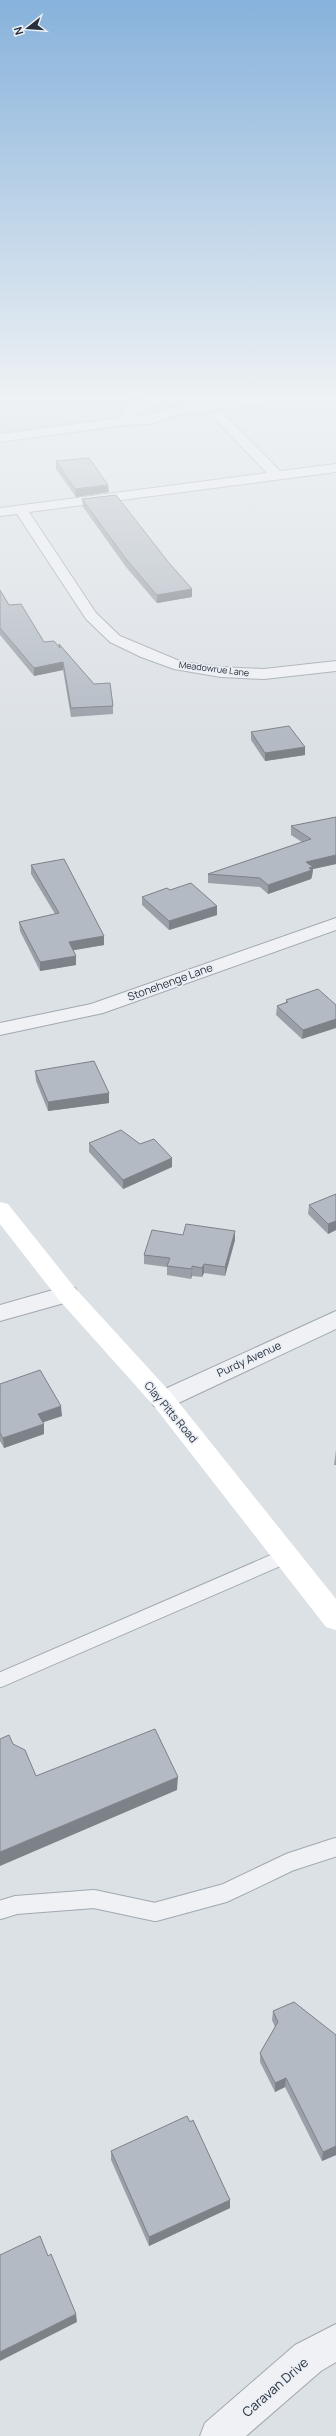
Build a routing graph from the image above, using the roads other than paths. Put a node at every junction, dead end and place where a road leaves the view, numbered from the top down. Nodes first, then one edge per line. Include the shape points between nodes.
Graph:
1 (21, 511) edge
2 (336, 666) edge
3 (336, 924) edge
4 (0, 1029) edge
5 (0, 1209) edge
6 (67, 1294) junction
7 (0, 1313) edge
8 (336, 1319) edge
9 (163, 1400) junction
10 (286, 1556) junction
11 (336, 1619) edge
12 (0, 1680) edge
13 (336, 1847) edge
14 (0, 1910) edge
15 (336, 2342) edge
16 (218, 2436) edge

1 - 2 street, Meadowrue Lane via 91,616 115,639 180,666 221,672 264,674
3 - 4 street, Stonehenge Lane via 96,1009
5 - 6 street, Clay Pitts Road
6 - 7 street
6 - 9 street, Clay Pitts Road
8 - 9 street, Purdy Avenue
9 - 10 street, Clay Pitts Road
10 - 11 street, Clay Pitts Road
10 - 12 lane
13 - 14 lane via 290,1862 225,1893 155,1912 94,1899 16,1905
15 - 16 street, Caravan Drive via 308,2358

